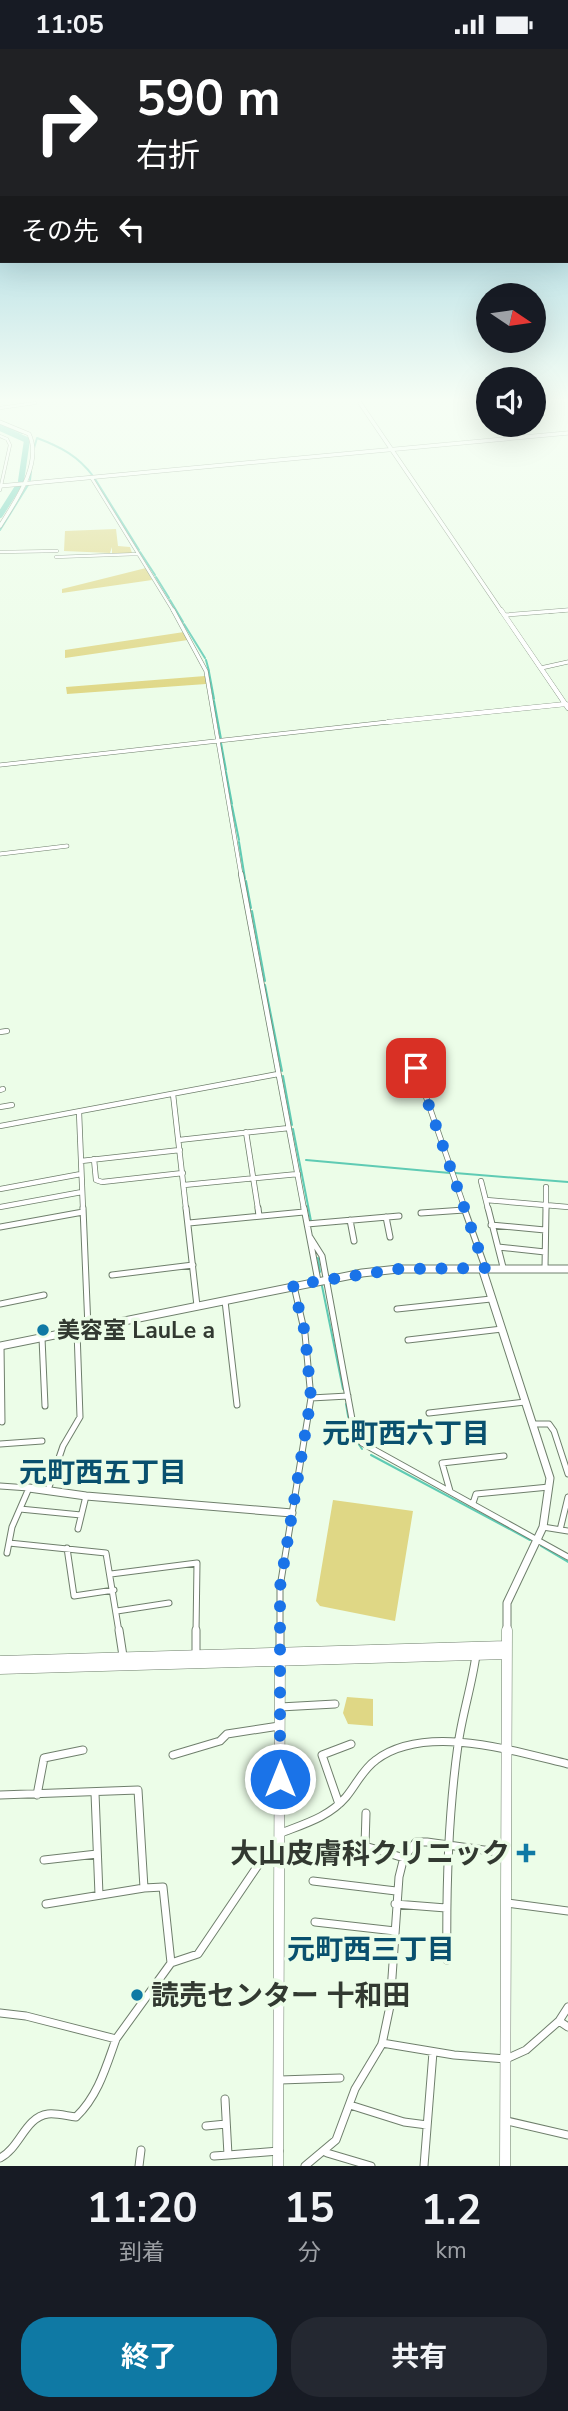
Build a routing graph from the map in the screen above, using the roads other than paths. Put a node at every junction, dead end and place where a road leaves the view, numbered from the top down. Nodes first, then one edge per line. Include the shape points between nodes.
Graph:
1 (15, 502) edge
2 (106, 502) edge
3 (427, 502) edge
4 (0, 526) edge
5 (57, 551) dead end
6 (0, 552) edge
7 (139, 554) junction
8 (56, 557) dead end
9 (568, 610) edge
10 (506, 615) junction
11 (568, 662) edge
12 (541, 668) junction
13 (567, 704) edge
14 (388, 722) joint
15 (218, 740) junction
16 (0, 765) edge
17 (67, 846) dead end
18 (0, 854) edge
19 (7, 1031) dead end
20 (0, 1032) edge
21 (409, 1048) dead end
22 (278, 1074) junction
23 (173, 1094) junction
24 (12, 1105) dead end
25 (0, 1107) edge
26 (79, 1112) junction
27 (0, 1126) edge
28 (289, 1128) junction
29 (246, 1132) junction
30 (179, 1139) junction
31 (180, 1150) junction
32 (94, 1159) junction
33 (81, 1161) junction
34 (183, 1173) junction
35 (81, 1174) junction
36 (298, 1174) junction
37 (253, 1178) junction
38 (481, 1181) dead end
39 (184, 1185) junction
40 (546, 1187) dead end
41 (0, 1189) edge
42 (82, 1192) junction
43 (486, 1200) junction
44 (545, 1205) junction
45 (0, 1207) edge
46 (568, 1207) edge
47 (464, 1210) junction
48 (83, 1212) junction
49 (304, 1212) junction
50 (421, 1213) dead end
51 (259, 1216) junction
52 (399, 1216) dead end
53 (386, 1217) junction
54 (350, 1220) junction
55 (189, 1223) junction
56 (307, 1224) junction
57 (491, 1225) junction
58 (0, 1227) edge
59 (545, 1230) junction
60 (390, 1237) dead end
61 (354, 1241) dead end
62 (498, 1247) junction
63 (545, 1252) junction
64 (193, 1265) junction
65 (503, 1267) junction
66 (483, 1268) junction
67 (545, 1268) junction
68 (568, 1269) edge
69 (112, 1275) dead end
70 (322, 1280) junction
71 (293, 1285) junction
72 (44, 1295) dead end
73 (491, 1299) junction
74 (225, 1300) junction
75 (0, 1304) edge
76 (197, 1306) junction
77 (397, 1309) dead end
78 (88, 1328) junction
79 (502, 1329) junction
80 (77, 1330) junction
81 (42, 1337) junction
82 (408, 1340) dead end
83 (1, 1346) edge
84 (348, 1396) junction
85 (311, 1398) junction
86 (526, 1402) junction
87 (237, 1405) dead end
88 (45, 1406) dead end
89 (429, 1413) dead end
90 (2, 1422) edge
91 (533, 1423) junction
92 (42, 1441) dead end
93 (0, 1444) edge
94 (504, 1456) dead end
95 (566, 1456) edge
96 (58, 1461) junction
97 (91, 1464) dead end
98 (568, 1474) edge
99 (0, 1486) edge
100 (550, 1487) junction
101 (29, 1488) junction
102 (47, 1492) junction
103 (450, 1492) junction
104 (86, 1496) junction
105 (568, 1497) edge
106 (473, 1503) junction
107 (20, 1509) junction
108 (292, 1513) junction
109 (81, 1515) junction
110 (543, 1527) junction
111 (78, 1529) dead end
112 (559, 1530) junction
113 (568, 1531) edge
114 (538, 1538) junction
115 (9, 1543) junction
116 (67, 1548) junction
117 (7, 1553) dead end
118 (568, 1557) edge
119 (111, 1574) junction
120 (114, 1590) junction
121 (169, 1603) dead end
122 (117, 1611) junction
123 (506, 1650) junction
124 (476, 1654) junction
125 (196, 1655) junction
126 (123, 1657) junction
127 (279, 1657) junction
128 (0, 1661) edge
129 (0, 1669) edge
130 (335, 1704) dead end
131 (279, 1707) junction
132 (279, 1726) junction
133 (458, 1742) junction
134 (351, 1744) dead end
135 (83, 1750) dead end
136 (506, 1750) junction
137 (173, 1755) dead end
138 (568, 1764) edge
139 (95, 1793) junction
140 (0, 1795) edge
141 (37, 1795) junction
142 (339, 1804) junction
143 (366, 1813) dead end
144 (280, 1833) junction
145 (449, 1844) junction
146 (280, 1849) junction
147 (505, 1853) junction
148 (97, 1854) junction
149 (404, 1858) junction
150 (44, 1860) dead end
151 (313, 1881) dead end
152 (144, 1888) junction
153 (396, 1891) junction
154 (99, 1895) junction
155 (506, 1903) junction
156 (46, 1904) dead end
157 (396, 1904) junction
158 (446, 1908) junction
159 (568, 1911) edge
160 (315, 1922) dead end
161 (395, 1931) junction
162 (447, 1960) dead end
163 (171, 1963) junction
164 (568, 2007) edge
165 (0, 2013) edge
166 (559, 2021) junction
167 (568, 2027) edge
168 (116, 2039) junction
169 (382, 2043) junction
170 (433, 2052) junction
171 (506, 2059) junction
172 (340, 2078) dead end
173 (280, 2080) junction
174 (225, 2099) dead end
175 (350, 2105) junction
176 (506, 2120) junction
177 (226, 2124) junction
178 (428, 2125) junction
179 (206, 2126) dead end
180 (568, 2135) edge
181 (141, 2150) dead end
182 (279, 2151) junction
183 (327, 2153) junction
184 (228, 2155) junction
185 (214, 2156) dead end
186 (0, 2158) edge
187 (139, 2166) edge
188 (278, 2166) edge
189 (305, 2166) edge
190 (371, 2166) edge
191 (424, 2166) edge
192 (505, 2166) edge

1 - 4 street
2 - 7 street
3 - 10 street
5 - 6 street
7 - 8 street
7 - 15 street via 203,660
9 - 10 street
10 - 12 street
11 - 12 street
12 - 13 street
13 - 14 street
14 - 15 street
15 - 16 street
15 - 22 street
17 - 18 street
19 - 20 street
21 - 47 street
22 - 23 street
22 - 28 street
23 - 26 street
23 - 30 street
24 - 25 street
26 - 27 street
26 - 33 street
28 - 29 street
28 - 36 street
29 - 30 street
29 - 37 street
30 - 31 street
31 - 32 street
31 - 34 street
32 - 33 street
32 - 34 street via 96,1180 102,1182
33 - 35 street
34 - 39 street
35 - 41 street
35 - 42 street
36 - 37 street
36 - 49 street
37 - 39 street
37 - 51 street
38 - 43 street
39 - 55 street
40 - 44 street
42 - 45 street
42 - 48 street
43 - 44 street
43 - 57 street
44 - 46 street
44 - 59 street
47 - 50 street
47 - 66 street
48 - 58 street
48 - 78 street
49 - 51 street
49 - 56 street
51 - 55 street
52 - 53 street
53 - 54 street
53 - 60 street
54 - 56 street
54 - 61 street
55 - 64 street
56 - 70 street via 321,1256
57 - 59 street
57 - 62 street
59 - 63 street
62 - 63 street
62 - 65 street
63 - 67 street
64 - 69 street
64 - 76 street
65 - 66 street
65 - 67 street
66 - 70 street via 398,1269
66 - 73 street
67 - 68 street
70 - 71 street
70 - 84 street
71 - 74 street
71 - 85 street via 305,1333
72 - 75 street
73 - 77 street
73 - 79 street
74 - 76 street
74 - 87 street
76 - 78 street
78 - 80 street
79 - 82 street
79 - 86 street
80 - 81 street
80 - 96 street via 80,1417
81 - 83 street
81 - 88 street
83 - 90 street
84 - 85 street
84 - 103 street via 354,1430 366,1447
85 - 108 street
86 - 89 street
86 - 91 street
91 - 95 street via 549,1425
91 - 100 street
92 - 93 street
94 - 103 street via 442,1463
95 - 98 street
96 - 97 street
96 - 102 street
99 - 101 street
100 - 106 street via 476,1495
100 - 110 street
101 - 102 street
101 - 107 street
102 - 104 street
103 - 106 street
104 - 108 street
104 - 109 street
105 - 112 street
106 - 114 street
107 - 109 street
107 - 115 street
108 - 127 street via 280,1587
109 - 111 street
110 - 112 street
110 - 114 street
112 - 113 street
114 - 118 street
114 - 123 street via 507,1603
115 - 116 street
115 - 117 street
116 - 119 street via 107,1553
116 - 120 street via 74,1596
119 - 120 street
119 - 125 street via 197,1563
120 - 122 street
121 - 122 street
122 - 126 street
123 - 124 street
123 - 127 street
123 - 136 street
124 - 127 street
124 - 133 street
125 - 126 street
125 - 127 street
126 - 128 street
127 - 129 street
127 - 131 street
130 - 131 street
131 - 132 street
132 - 137 street via 227,1734 220,1741
132 - 144 street
133 - 136 street
133 - 142 street via 404,1747 384,1754
133 - 145 street
134 - 142 street via 322,1755
135 - 141 street via 44,1758
136 - 138 street
136 - 147 street
139 - 141 street
139 - 148 street
139 - 152 street via 138,1790
140 - 141 street
142 - 144 street via 323,1816
143 - 149 street via 365,1846
144 - 146 street
145 - 147 street
145 - 149 street via 416,1842
145 - 158 street
146 - 163 street via 265,1855 198,1954
146 - 173 street
147 - 155 street
148 - 150 street
148 - 154 street
149 - 153 street
151 - 153 street
152 - 154 street
152 - 163 street via 163,1887
153 - 157 street
154 - 156 street
155 - 159 street
155 - 171 street
157 - 158 street
157 - 161 street
158 - 162 street
160 - 161 street
161 - 169 street
163 - 168 street
164 - 166 street
165 - 168 street
166 - 167 street
166 - 171 street via 526,2050
168 - 186 street via 83,2112 76,2117 47,2114 37,2118 13,2151
169 - 170 street
169 - 175 street
170 - 171 street
170 - 178 street
171 - 176 street
172 - 173 street
173 - 182 street
174 - 177 street
175 - 178 street
175 - 183 street via 340,2135
176 - 180 street
176 - 192 street
177 - 179 street
177 - 184 street
178 - 191 street
181 - 187 street
182 - 184 street
182 - 188 street
183 - 189 street
183 - 190 street
184 - 185 street

